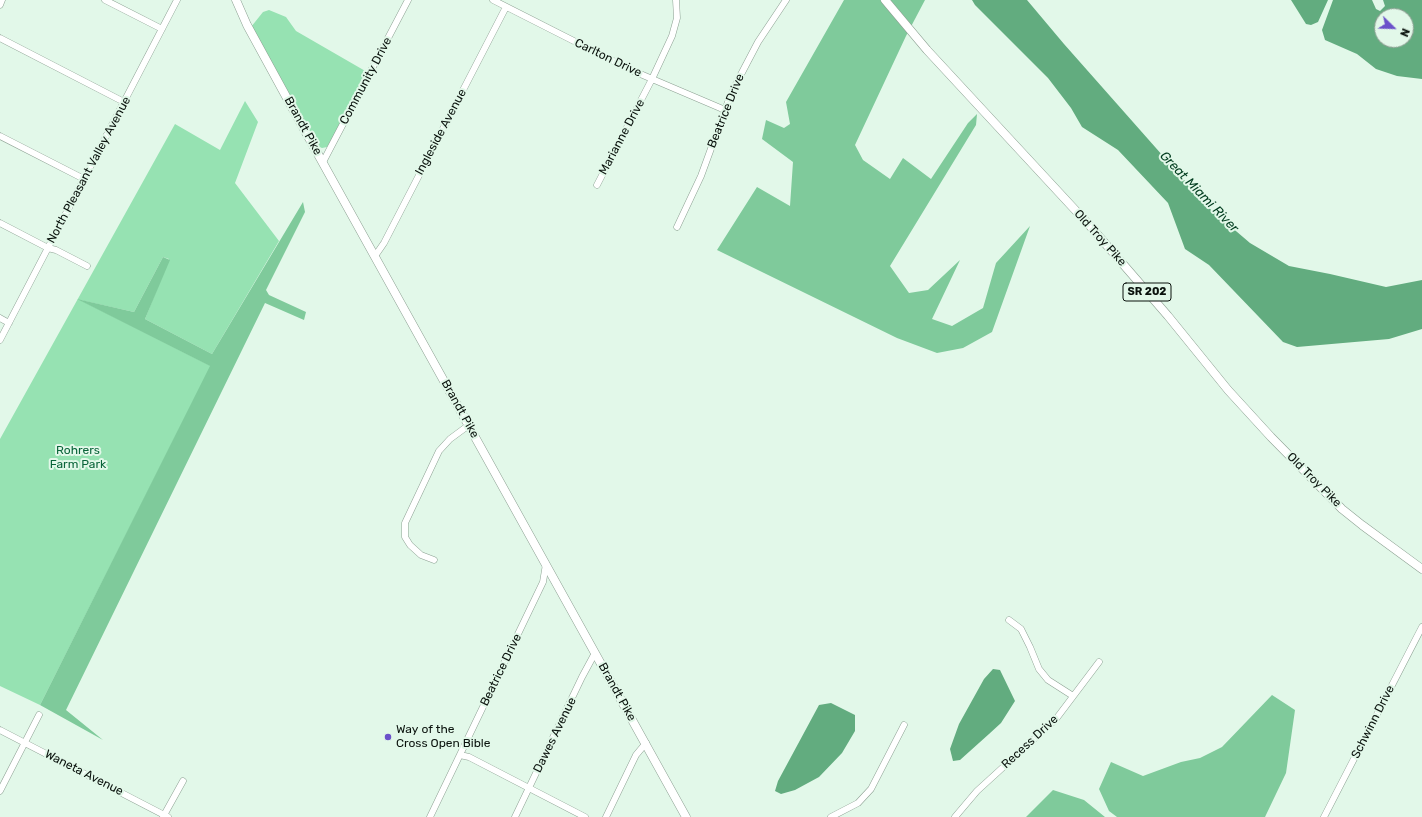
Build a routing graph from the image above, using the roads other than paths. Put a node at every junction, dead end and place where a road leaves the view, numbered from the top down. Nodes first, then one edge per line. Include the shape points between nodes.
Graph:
1 (2, 0) edge
2 (105, 0) edge
3 (177, 0) edge
4 (236, 0) edge
5 (408, 0) edge
6 (493, 0) edge
7 (676, 0) edge
8 (786, 0) edge
9 (885, 0) edge
10 (0, 5) edge
11 (506, 7) junction
12 (162, 29) junction
13 (0, 38) edge
14 (652, 79) junction
15 (124, 102) junction
16 (725, 110) junction
17 (0, 136) edge
18 (323, 162) junction
19 (84, 179) junction
20 (597, 185) dead end
21 (0, 223) edge
22 (677, 227) dead end
23 (48, 248) junction
24 (375, 256) junction
25 (87, 266) dead end
26 (0, 318) edge
27 (9, 323) junction
28 (0, 340) edge
29 (469, 425) junction
30 (434, 560) dead end
31 (546, 564) junction
32 (1422, 569) edge
33 (1009, 620) dead end
34 (1422, 627) edge
35 (595, 653) junction
36 (1099, 662) dead end
37 (1074, 696) junction
38 (40, 715) dead end
39 (904, 725) dead end
40 (0, 730) edge
41 (25, 743) junction
42 (646, 743) junction
43 (460, 755) junction
44 (183, 781) dead end
45 (529, 788) junction
46 (0, 791) edge
47 (844, 811) junction
48 (165, 816) edge
49 (430, 817) edge
50 (515, 817) edge
51 (585, 817) edge
52 (606, 817) edge
53 (686, 817) edge
54 (831, 817) edge
55 (848, 817) edge
56 (955, 817) edge
57 (1324, 817) edge

1 - 10 street
2 - 12 street
3 - 12 street, North Pleasant Valley Avenue
4 - 18 main road, Brandt Pike via 249,29
5 - 18 street, Community Drive
6 - 11 street, Carlton Drive
7 - 14 street, Marianne Drive via 677,18 674,31
8 - 16 street, Beatrice Drive via 746,63
9 - 32 main road, Old Troy Pike / SR 202 via 927,50 1090,226 1228,390 1271,437 1342,509
11 - 14 street, Carlton Drive
11 - 24 street, Ingleside Avenue
12 - 15 street, North Pleasant Valley Avenue
13 - 15 street
14 - 16 street, Carlton Drive
14 - 20 street, Marianne Drive
15 - 19 street, North Pleasant Valley Avenue
16 - 22 street, Beatrice Drive via 701,176
17 - 19 street
18 - 24 main road, Brandt Pike
19 - 23 street, North Pleasant Valley Avenue
21 - 23 street
23 - 25 street
23 - 27 street, North Pleasant Valley Avenue
24 - 29 main road, Brandt Pike
26 - 27 street
27 - 28 street, North Pleasant Valley Avenue
29 - 30 street via 450,439 439,452 405,524 405,537 410,545
29 - 31 main road, Brandt Pike
31 - 35 main road, Brandt Pike
31 - 43 street, Beatrice Drive via 543,582
33 - 37 street via 1021,630 1039,669 1048,680
34 - 57 street, Schwinn Drive
35 - 42 main road, Brandt Pike
35 - 45 street, Dawes Avenue
36 - 37 street, Recess Drive
37 - 56 street, Recess Drive via 1056,719 977,791
38 - 41 street
39 - 47 street via 871,790 858,803
40 - 41 street, Waneta Avenue
41 - 46 street
41 - 48 street, Waneta Avenue
42 - 52 street via 636,755
42 - 53 main road, Brandt Pike
43 - 45 street
43 - 49 street, Beatrice Drive
44 - 48 street
45 - 50 street, Dawes Avenue
45 - 51 street
47 - 54 street
47 - 55 street

